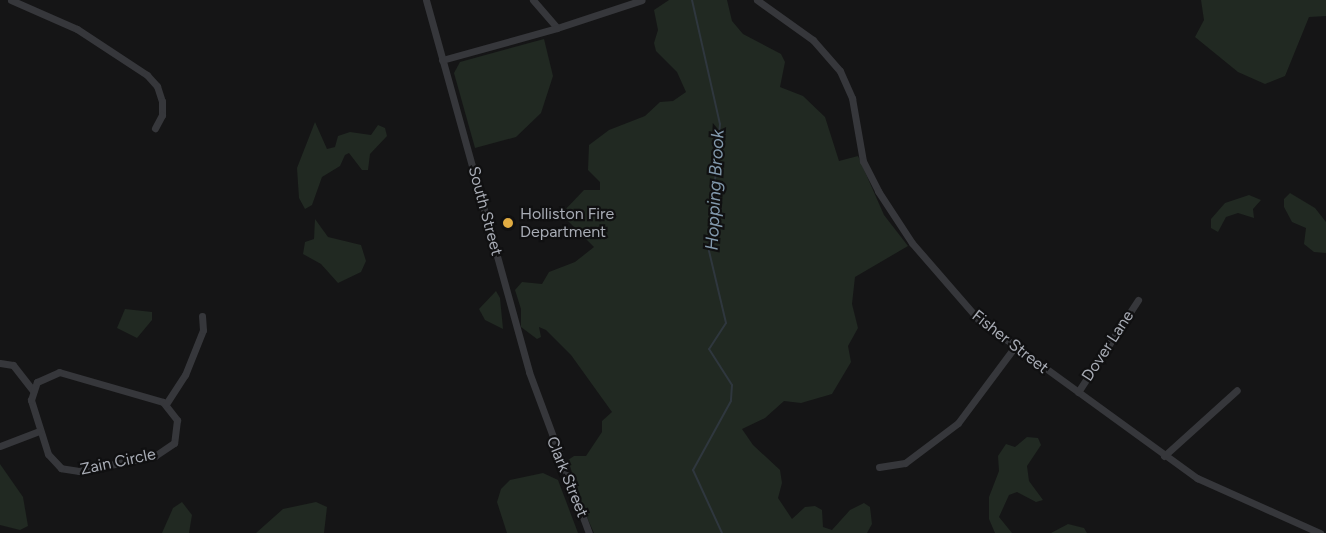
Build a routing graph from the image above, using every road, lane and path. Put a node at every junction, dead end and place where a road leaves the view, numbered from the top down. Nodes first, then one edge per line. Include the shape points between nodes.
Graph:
1 (11, 0) edge
2 (426, 0) edge
3 (533, 0) edge
4 (642, 0) edge
5 (757, 0) edge
6 (557, 28) junction
7 (442, 60) junction
8 (155, 128) dead end
9 (1138, 300) dead end
10 (202, 316) dead end
11 (1014, 348) junction
12 (0, 363) edge
13 (1237, 390) dead end
14 (33, 391) junction
15 (1078, 392) junction
16 (166, 404) junction
17 (545, 421) joint
18 (39, 431) junction
19 (0, 446) edge
20 (1164, 456) junction
21 (879, 467) dead end
22 (589, 533) edge
23 (1320, 533) edge

1 - 8 street via 68,24 147,75 157,86 162,101 162,115
2 - 7 street, South Street
3 - 6 street
4 - 6 street
5 - 11 street, Fisher Street via 807,34 836,65 852,98 866,169 892,215 962,303
6 - 7 street
7 - 17 street, South Street
9 - 15 street, Dover Lane
10 - 16 street via 203,330 185,375
11 - 15 street, Fisher Street
11 - 21 street via 958,423 905,463
12 - 14 street via 13,364
13 - 20 street
14 - 16 street via 47,375 65,372
14 - 18 street, Zain Circle via 31,406
15 - 20 street, Fisher Street
16 - 18 street, Zain Circle via 175,414 177,434 170,448 155,456 67,470 51,460
17 - 22 street, Clark Street
18 - 19 street
20 - 23 street, Fisher Street via 1217,489

